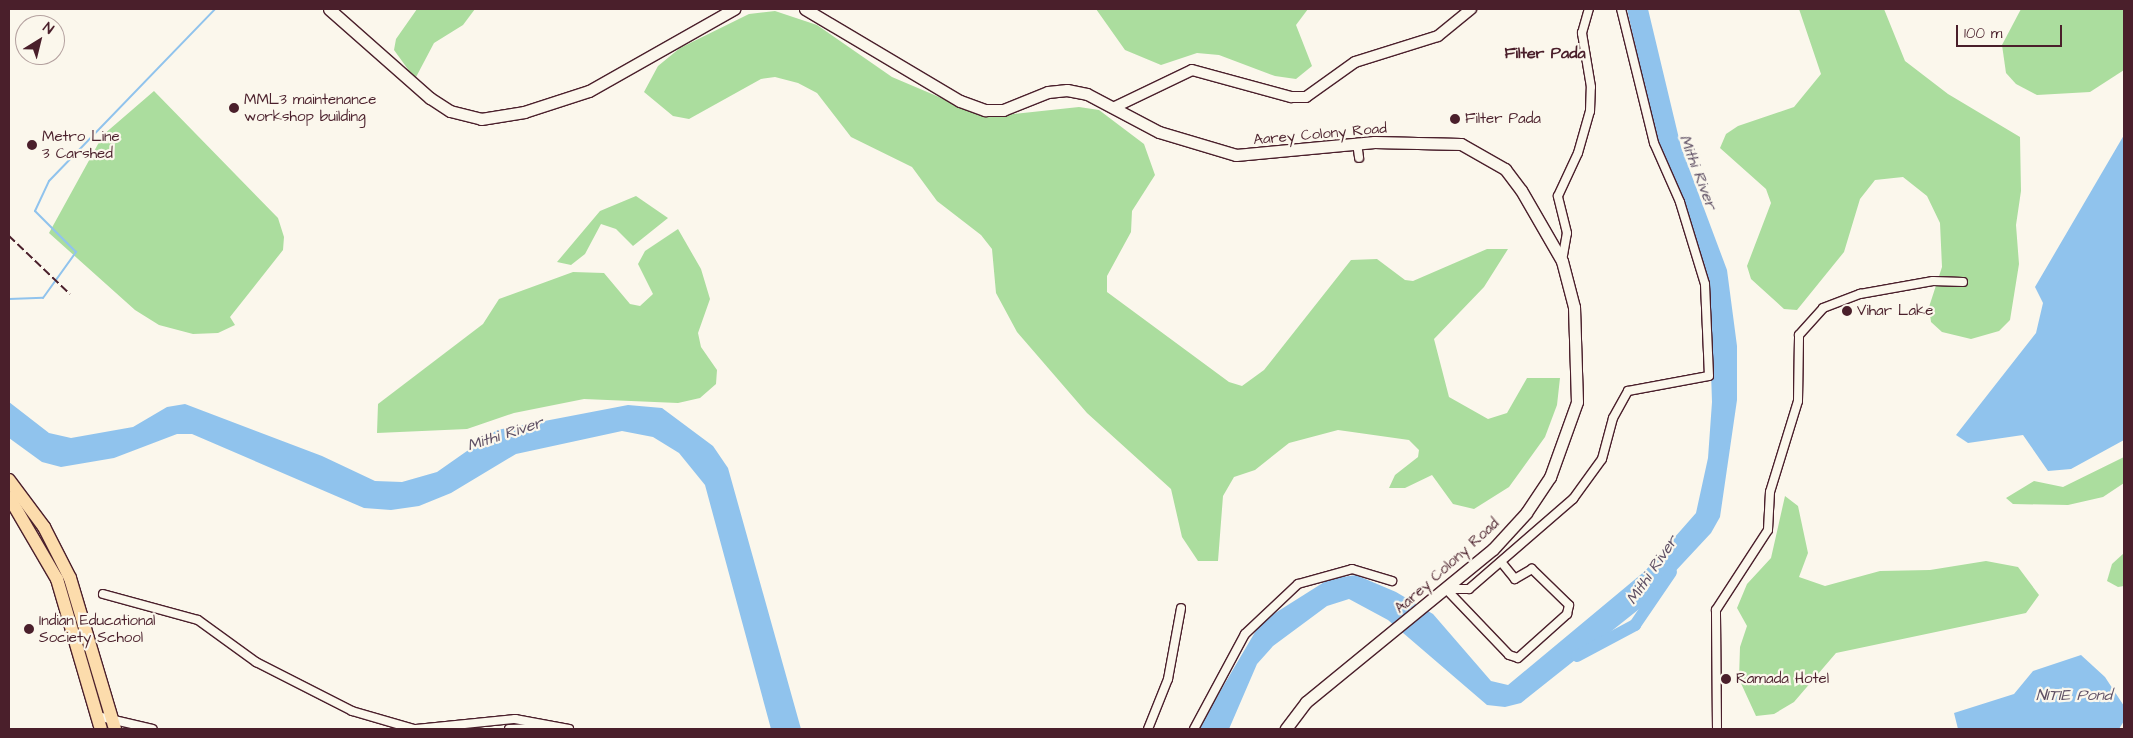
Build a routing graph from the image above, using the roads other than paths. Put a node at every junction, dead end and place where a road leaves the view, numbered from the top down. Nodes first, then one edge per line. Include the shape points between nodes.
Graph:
1 (329, 9) edge
2 (734, 9) edge
3 (805, 9) edge
4 (1471, 9) edge
5 (1589, 9) edge
6 (1621, 9) edge
7 (1115, 107) junction
8 (1357, 143) junction
9 (1359, 158) dead end
10 (1562, 261) junction
11 (1963, 282) dead end
12 (9, 480) edge
13 (9, 497) edge
14 (1501, 562) junction
15 (1392, 581) dead end
16 (1446, 589) junction
17 (103, 594) dead end
18 (1181, 608) dead end
19 (97, 716) junction
20 (114, 724) edge
21 (566, 728) edge
22 (101, 729) edge
23 (153, 729) edge
24 (415, 729) edge
25 (509, 729) edge
26 (1148, 729) edge
27 (1194, 729) edge
28 (1286, 729) edge
29 (1718, 729) edge

1 - 2 main road via 430,98 450,111 481,119 524,112 589,91
3 - 7 main road, Aarey Colony Road via 960,100 985,110 1003,110 1048,92 1067,90
4 - 7 street via 1438,36 1354,62 1306,97 1291,97 1192,70
5 - 10 street via 1582,33 1591,87 1590,111 1578,153 1558,196 1567,233
6 - 14 street via 1654,143 1680,202 1705,284 1709,376 1628,391 1592,476 1573,499
7 - 8 main road, Aarey Colony Road via 1159,132 1236,155
8 - 9 street
8 - 10 main road, Aarey Colony Road via 1461,144 1484,153 1505,168 1521,190
10 - 16 main road, Aarey Colony Road via 1574,307 1577,350 1577,402 1568,436 1550,477 1526,513
11 - 29 street via 1933,281 1860,294 1823,308 1799,335 1798,401 1770,492 1768,530 1716,610
12 - 20 main road via 44,527 70,578
13 - 19 main road via 57,580
14 - 16 street via 1469,589
14 - 16 street via 1515,579 1532,569 1569,605 1567,614 1518,658 1509,655
15 - 27 street via 1352,570 1298,584 1244,634
16 - 28 main road, Aarey Colony Road via 1306,702
17 - 24 street via 198,620 214,627 256,662 352,711
18 - 26 street via 1168,679
19 - 20 street
19 - 22 main road
20 - 23 street
21 - 24 street via 515,719
21 - 25 street

